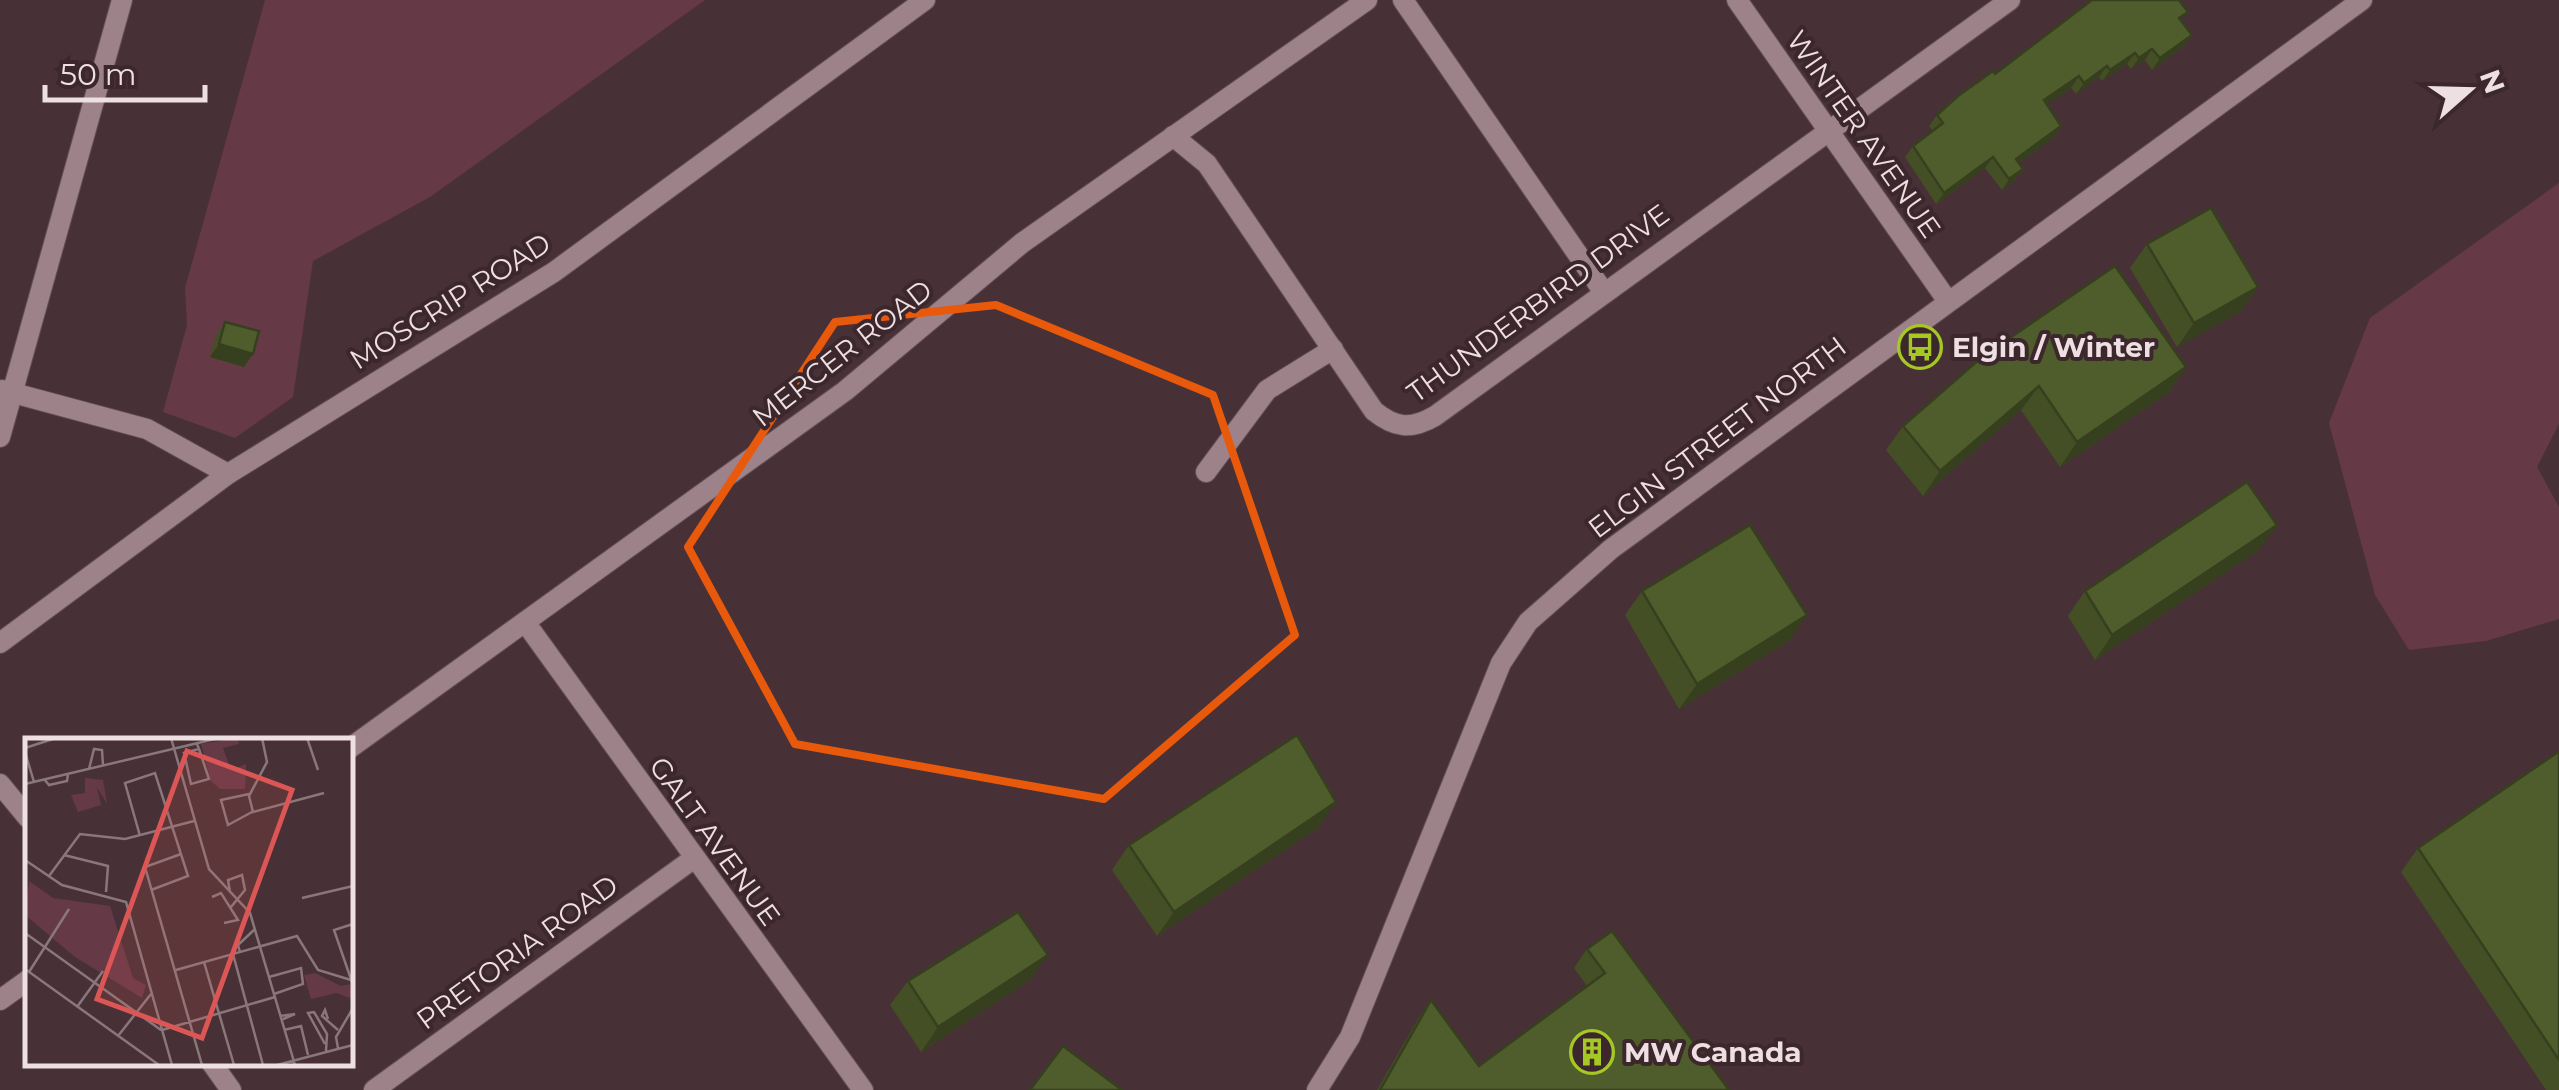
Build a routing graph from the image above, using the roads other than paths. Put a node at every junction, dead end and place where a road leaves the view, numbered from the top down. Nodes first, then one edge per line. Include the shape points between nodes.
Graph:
1 (122, 0) edge
2 (925, 0) edge
3 (1367, 0) edge
4 (1404, 0) edge
5 (1736, 0) edge
6 (2010, 0) edge
7 (2362, 0) edge
8 (1826, 130) junction
9 (1174, 136) junction
10 (1603, 290) junction
11 (1947, 300) junction
12 (1334, 349) junction
13 (6, 391) edge
14 (0, 437) edge
15 (1206, 472) dead end
16 (228, 474) junction
17 (526, 622) junction
18 (0, 642) edge
19 (352, 747) edge
20 (0, 784) edge
21 (25, 814) edge
22 (693, 859) junction
23 (25, 982) edge
24 (0, 1000) edge
25 (213, 1065) edge
26 (231, 1090) edge
27 (374, 1090) edge
28 (862, 1090) edge
29 (1317, 1090) edge

1 - 13 street
2 - 16 street, MOSCRIP ROAD via 540,281
3 - 9 street, MERCER ROAD
4 - 10 street
5 - 8 street, WINTER AVENUE
6 - 8 street, THUNDERBIRD DRIVE
7 - 11 street, ELGIN STREET NORTH
8 - 10 street, THUNDERBIRD DRIVE
8 - 11 street, WINTER AVENUE
9 - 12 street, THUNDERBIRD DRIVE via 1207,164
9 - 17 street, MERCER ROAD via 1022,243 845,390
10 - 12 street, THUNDERBIRD DRIVE via 1435,416 1408,427 1389,424 1374,411
11 - 29 street, ELGIN STREET NORTH via 1610,549 1528,622 1501,664 1350,1038
12 - 15 street via 1267,390
13 - 14 street
13 - 16 street via 147,429
16 - 18 street, MOSCRIP ROAD
17 - 19 street, MERCER ROAD
17 - 22 street, GALT AVENUE
20 - 21 street
22 - 27 street, PRETORIA ROAD
22 - 28 street, GALT AVENUE
23 - 24 street
25 - 26 street

